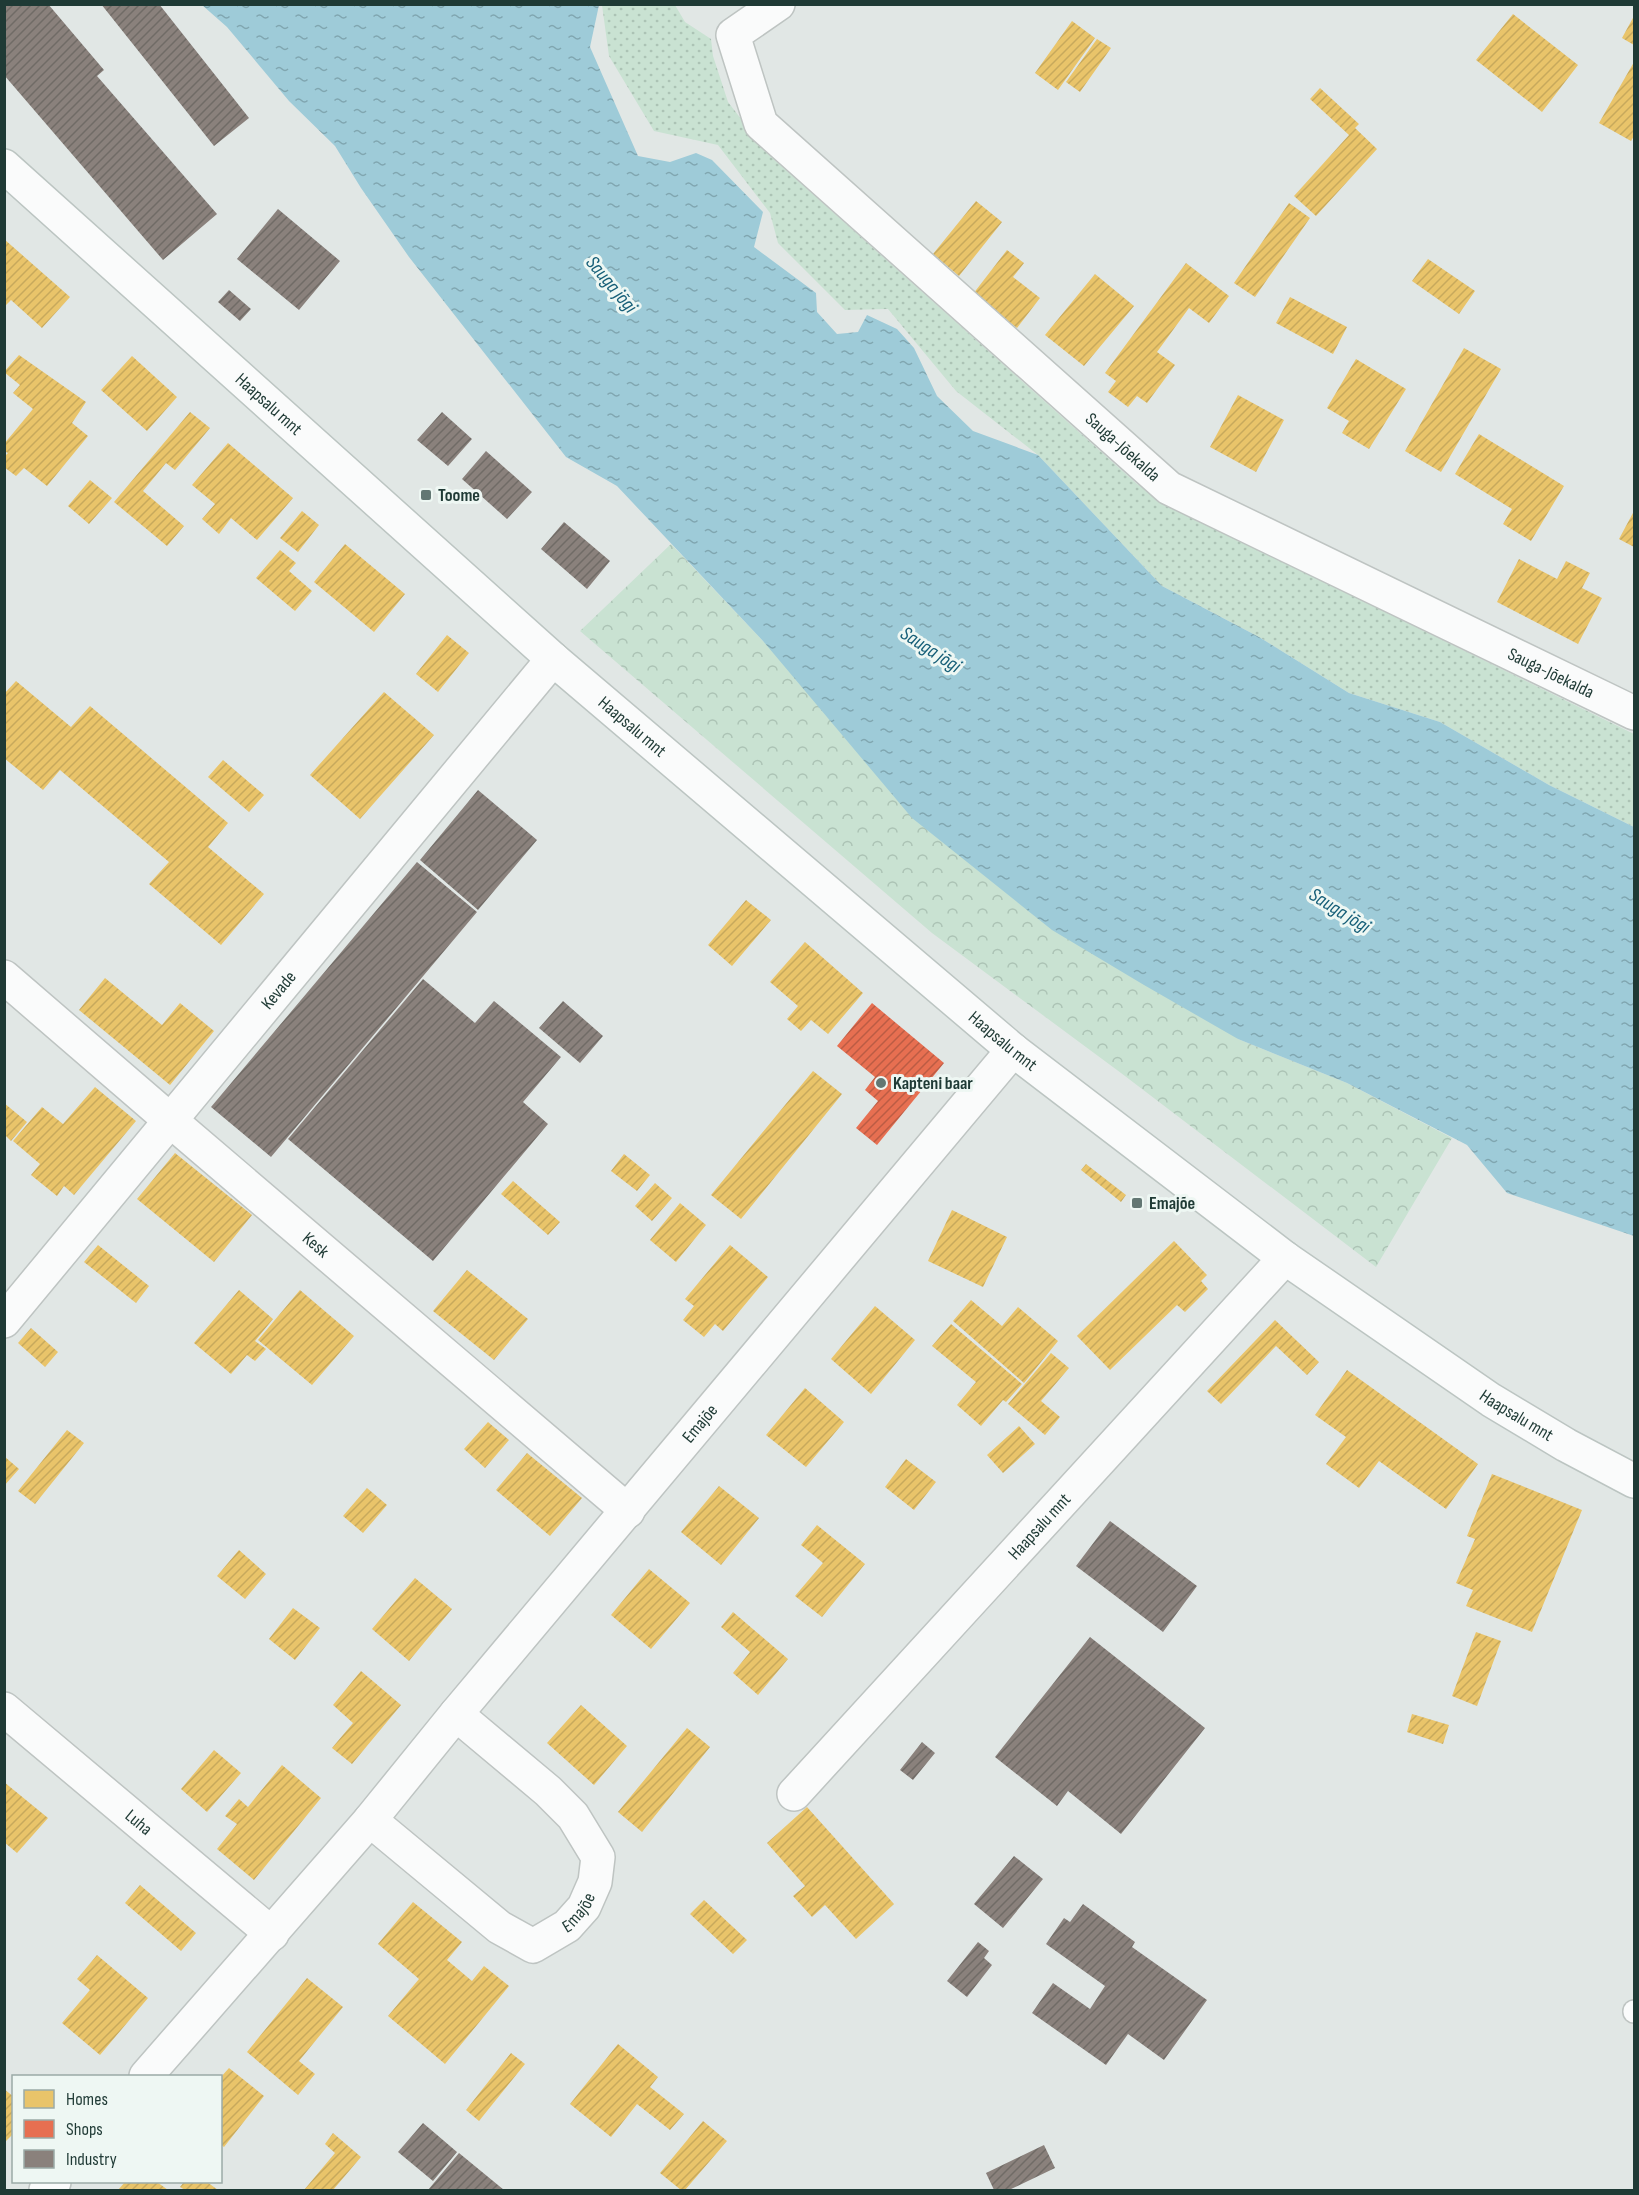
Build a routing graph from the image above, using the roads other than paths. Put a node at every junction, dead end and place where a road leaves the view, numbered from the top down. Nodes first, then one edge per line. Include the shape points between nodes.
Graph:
1 (778, 4) edge
2 (4, 166) edge
3 (553, 658) junction
4 (1635, 714) edge
5 (4, 977) edge
6 (1013, 1050) junction
7 (171, 1121) junction
8 (1285, 1258) junction
9 (4, 1321) edge
10 (1635, 1481) edge
11 (628, 1511) junction
12 (4, 1709) edge
13 (456, 1714) junction
14 (794, 1794) dead end
15 (370, 1820) junction
16 (272, 1934) junction
17 (147, 2075) edge

1 - 4 street, Sauga-Jõekalda via 733,36 761,124 1169,488
2 - 3 street, Haapsalu mnt
3 - 6 street, Haapsalu mnt
3 - 7 street, Kevade
5 - 7 street, Kesk
6 - 8 street, Haapsalu mnt
6 - 11 street, Emajõe
7 - 9 street, Kevade
7 - 11 street, Kesk
8 - 10 street, Haapsalu mnt via 1491,1400
8 - 14 street, Haapsalu mnt
11 - 13 street, Emajõe
12 - 16 street, Luha
13 - 15 street, Emajõe
13 - 15 street, Emajõe via 573,1816 598,1857 595,1882 584,1907 567,1926 533,1946 499,1927
15 - 16 street, Emajõe
16 - 17 street, Emajõe

